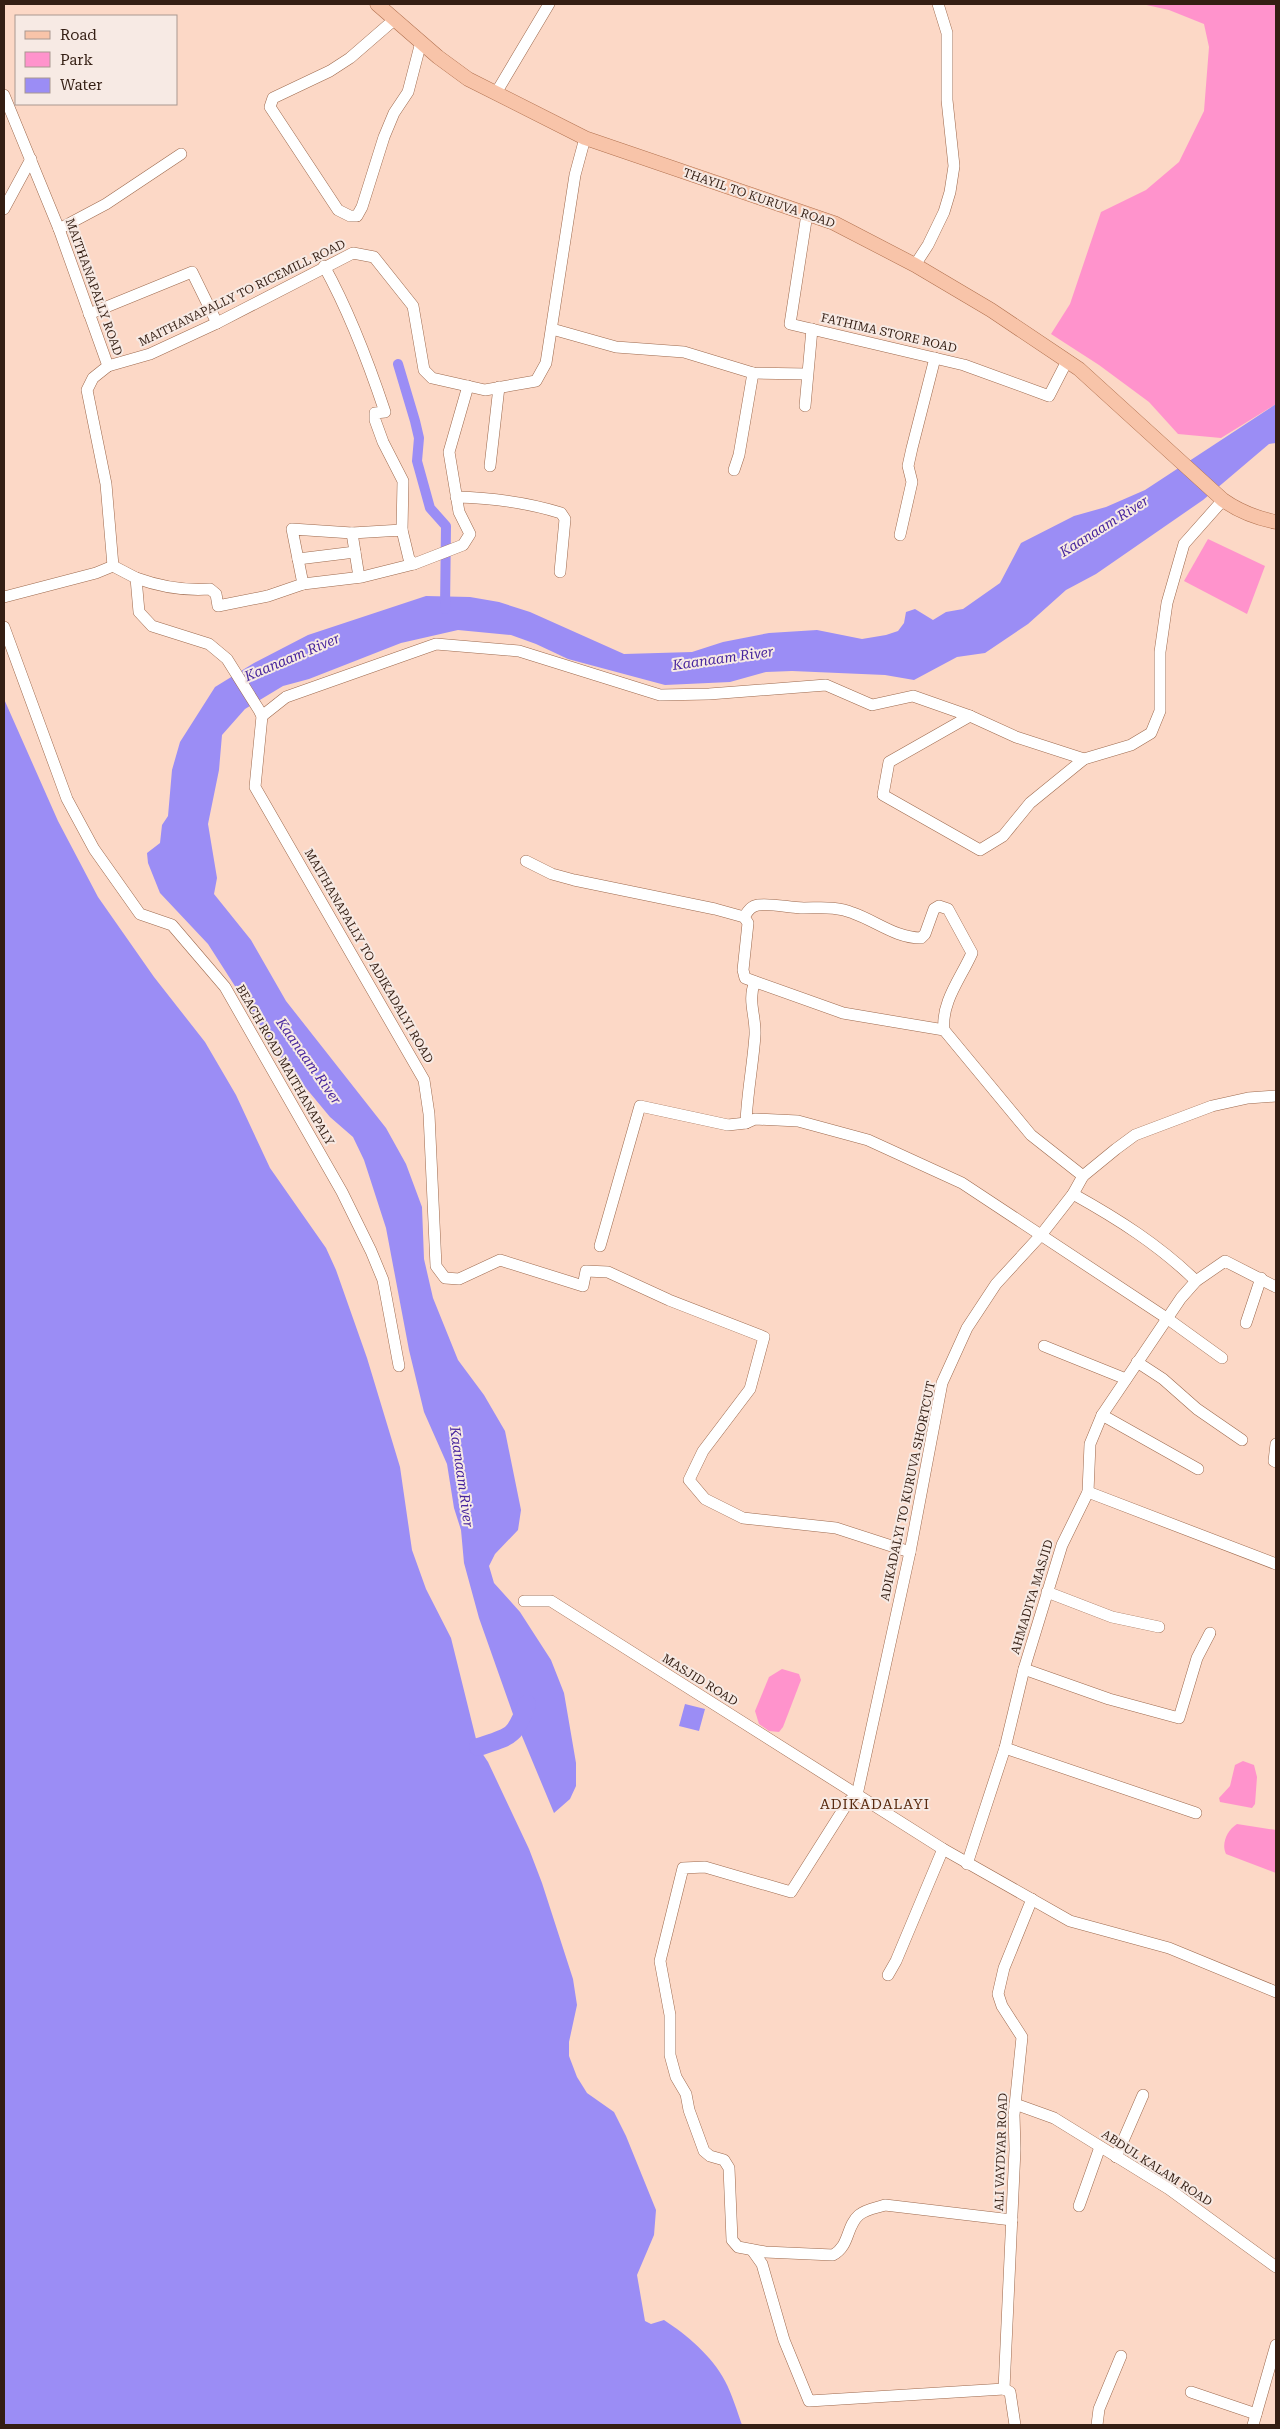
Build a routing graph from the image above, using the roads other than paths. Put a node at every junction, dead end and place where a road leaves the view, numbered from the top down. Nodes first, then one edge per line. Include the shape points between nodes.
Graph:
1 (377, 4) edge
2 (549, 4) edge
3 (938, 4) edge
4 (395, 20) junction
5 (421, 42) junction
6 (496, 93) junction
7 (4, 95) edge
8 (585, 138) junction
9 (181, 154) dead end
10 (31, 159) junction
11 (4, 209) edge
12 (807, 214) junction
13 (59, 230) junction
14 (915, 265) junction
15 (324, 266) junction
16 (88, 314) junction
17 (217, 323) junction
18 (552, 329) junction
19 (812, 329) junction
20 (935, 358) junction
21 (1067, 361) junction
22 (108, 366) junction
23 (753, 373) junction
24 (806, 374) junction
25 (468, 386) junction
26 (499, 387) junction
27 (805, 406) dead end
28 (490, 466) dead end
29 (734, 470) dead end
30 (456, 496) junction
31 (1222, 499) junction
32 (1276, 522) edge
33 (402, 530) junction
34 (352, 533) junction
35 (900, 536) dead end
36 (355, 552) junction
37 (298, 559) junction
38 (414, 564) junction
39 (113, 566) junction
40 (560, 572) dead end
41 (359, 577) junction
42 (136, 578) junction
43 (303, 584) junction
44 (4, 598) edge
45 (4, 627) edge
46 (260, 713) junction
47 (970, 716) junction
48 (1084, 759) junction
49 (526, 862) dead end
50 (744, 917) junction
51 (754, 982) junction
52 (944, 1030) junction
53 (1276, 1096) edge
54 (746, 1123) junction
55 (1084, 1176) junction
56 (1073, 1194) junction
57 (1042, 1236) junction
58 (600, 1246) dead end
59 (1261, 1278) junction
60 (1196, 1281) junction
61 (1276, 1287) edge
62 (1168, 1319) junction
63 (1246, 1323) dead end
64 (1044, 1346) dead end
65 (1222, 1358) dead end
66 (1137, 1362) junction
67 (398, 1366) dead end
68 (1126, 1379) junction
69 (1102, 1415) junction
70 (1242, 1440) dead end
71 (1276, 1444) edge
72 (1276, 1462) edge
73 (1198, 1470) dead end
74 (1088, 1492) junction
75 (910, 1552) junction
76 (1276, 1564) edge
77 (1047, 1592) junction
78 (524, 1601) dead end
79 (1159, 1627) dead end
80 (1210, 1633) dead end
81 (1024, 1669) junction
82 (1005, 1748) junction
83 (857, 1795) junction
84 (1196, 1813) dead end
85 (943, 1849) junction
86 (967, 1864) junction
87 (1032, 1898) junction
88 (888, 1975) dead end
89 (1276, 1992) edge
90 (1143, 2095) dead end
91 (1015, 2104) junction
92 (1100, 2147) junction
93 (1116, 2157) junction
94 (1080, 2206) dead end
95 (1012, 2220) junction
96 (752, 2250) junction
97 (1276, 2267) edge
98 (1276, 2345) edge
99 (1121, 2356) dead end
100 (1272, 2374) edge
101 (1004, 2389) junction
102 (1191, 2392) dead end
103 (1255, 2420) edge
104 (1015, 2425) edge
105 (1097, 2425) edge

1 - 4 main road, THAYIL TO KURUVA ROAD
2 - 6 street
3 - 14 street via 947,33 947,100 954,166 944,212
4 - 5 main road, THAYIL TO KURUVA ROAD
4 - 5 street via 350,58 273,98 270,106 338,210 350,216 357,216 362,207 384,137 408,92
5 - 6 main road, THAYIL TO KURUVA ROAD via 468,79
6 - 8 main road, THAYIL TO KURUVA ROAD
7 - 10 street, MAITHANAPALLY ROAD
8 - 12 main road, THAYIL TO KURUVA ROAD
8 - 18 street, MAITHANAPALLY TO RICEMILL ROAD via 575,175
9 - 13 street via 106,204
10 - 11 street
10 - 13 street, MAITHANAPALLY ROAD
12 - 14 main road, THAYIL TO KURUVA ROAD via 834,223
12 - 19 street, FATHIMA STORE ROAD via 790,324
13 - 16 street, MAITHANAPALLY ROAD
14 - 21 main road, THAYIL TO KURUVA ROAD via 991,310
15 - 17 street, MAITHANAPALLY TO RICEMILL ROAD
15 - 25 street, MAITHANAPALLY TO RICEMILL ROAD via 353,253 374,258 412,306 424,370 432,378
15 - 33 street via 366,356 385,412 375,413 375,420 403,481
16 - 17 street via 192,272
16 - 22 street, MAITHANAPALLY ROAD
17 - 22 street, MAITHANAPALLY TO RICEMILL ROAD via 150,354
18 - 23 street via 616,347 684,352
18 - 26 street, MAITHANAPALLY TO RICEMILL ROAD via 546,363 536,380
19 - 20 street, FATHIMA STORE ROAD
19 - 24 street
20 - 21 street, FATHIMA STORE ROAD via 964,365 1049,396
20 - 35 street via 908,466 912,488
21 - 31 main road, THAYIL TO KURUVA ROAD
22 - 39 street, MAITHANAPALLY ROAD via 93,378 86,390 106,484
23 - 24 street
23 - 29 street
24 - 27 street
25 - 26 street, MAITHANAPALLY TO RICEMILL ROAD via 485,390
25 - 30 street via 449,452
26 - 28 street
30 - 38 street via 459,512 470,534 464,545
30 - 40 street via 520,502 561,513 565,519
31 - 32 main road, THAYIL TO KURUVA ROAD via 1237,510
31 - 48 street via 1184,544 1167,603 1160,652 1160,712 1152,733 1132,745
33 - 34 street
33 - 38 street via 409,559
34 - 36 street
34 - 37 street via 292,529
36 - 37 street
36 - 41 street
37 - 43 street
38 - 41 street
39 - 42 street
39 - 44 street
41 - 43 street
42 - 43 street via 159,587 210,588 216,594 218,606 268,596
42 - 46 street via 139,612 152,626 209,644 227,659
45 - 67 street, BEACH ROAD MAITHANAPALY via 63,790 94,849 140,914 172,925 225,987 342,1192 383,1280
46 - 47 street via 286,697 436,644 519,651 660,695 826,685 872,705 913,696
46 - 75 street, MAITHANAPALLY TO ADIKADALYI ROAD via 255,787 424,1080 429,1114 436,1266 445,1278 459,1279 500,1260 583,1286 586,1271 608,1272 764,1337 750,1389 703,1451 689,1480 705,1500 743,1518 836,1528
47 - 48 street via 1016,737
47 - 48 street via 890,762 883,795 980,850 1003,836 1030,804
49 - 50 street via 574,880
50 - 51 street via 748,932 743,970 745,978
50 - 52 street via 750,908 758,905 826,906 853,912 878,926 921,938 934,909 940,906 948,909 972,953 942,1016
51 - 52 street via 843,1013
51 - 54 street via 750,992 755,1033
52 - 55 street via 1031,1135
53 - 55 street, ADIKADALYI TO KURUVA SHORTCUT via 1212,1106 1135,1135
54 - 57 street via 755,1119 798,1121 868,1140 962,1183
54 - 58 street via 728,1125 640,1106
55 - 56 street, ADIKADALYI TO KURUVA SHORTCUT
56 - 57 street, ADIKADALYI TO KURUVA SHORTCUT
56 - 60 street via 1132,1227
57 - 62 street
57 - 75 street, ADIKADALYI TO KURUVA SHORTCUT via 996,1284 967,1328 942,1383
59 - 60 street, AHMADIYA MASJID via 1225,1261
59 - 61 street, AHMADIYA MASJID
59 - 63 street
60 - 62 street, AHMADIYA MASJID
62 - 65 street
62 - 66 street, AHMADIYA MASJID
64 - 68 street
66 - 68 street, AHMADIYA MASJID
66 - 70 street
68 - 69 street, AHMADIYA MASJID
69 - 73 street
69 - 74 street, AHMADIYA MASJID via 1090,1444
71 - 72 street via 1273,1456
74 - 76 street
74 - 77 street, AHMADIYA MASJID via 1062,1545
75 - 83 street, ADIKADALYI TO KURUVA SHORTCUT
77 - 79 street via 1112,1617
77 - 81 street, AHMADIYA MASJID
78 - 83 street, MASJID ROAD via 551,1602
80 - 81 street via 1197,1658 1179,1718 1109,1699
81 - 82 street, AHMADIYA MASJID
82 - 84 street
82 - 86 street, AHMADIYA MASJID
83 - 85 street, MASJID ROAD
83 - 96 street via 848,1802 791,1892 705,1867 683,1868 660,1960 670,2015 670,2055 676,2077 686,2094 704,2151 724,2160 729,2168 732,2240 738,2246
85 - 86 street, MASJID ROAD
85 - 88 street
86 - 87 street, MASJID ROAD
87 - 89 street, MASJID ROAD via 1070,1921 1169,1948
87 - 91 street, ALI VAYDYAR ROAD via 1004,1968 998,1994 1022,2037
90 - 93 street
91 - 92 street, ABDUL KALAM ROAD via 1054,2118
91 - 95 street, ALI VAYDYAR ROAD
92 - 93 street, ABDUL KALAM ROAD
92 - 94 street
93 - 97 street, ABDUL KALAM ROAD via 1168,2189
95 - 96 street via 885,2205 857,2217 841,2251 833,2255
95 - 101 street, ALI VAYDYAR ROAD
96 - 101 street via 762,2264 784,2340 809,2401
98 - 100 street
99 - 105 street via 1099,2410
100 - 103 street
101 - 104 street via 1010,2392
102 - 103 street

